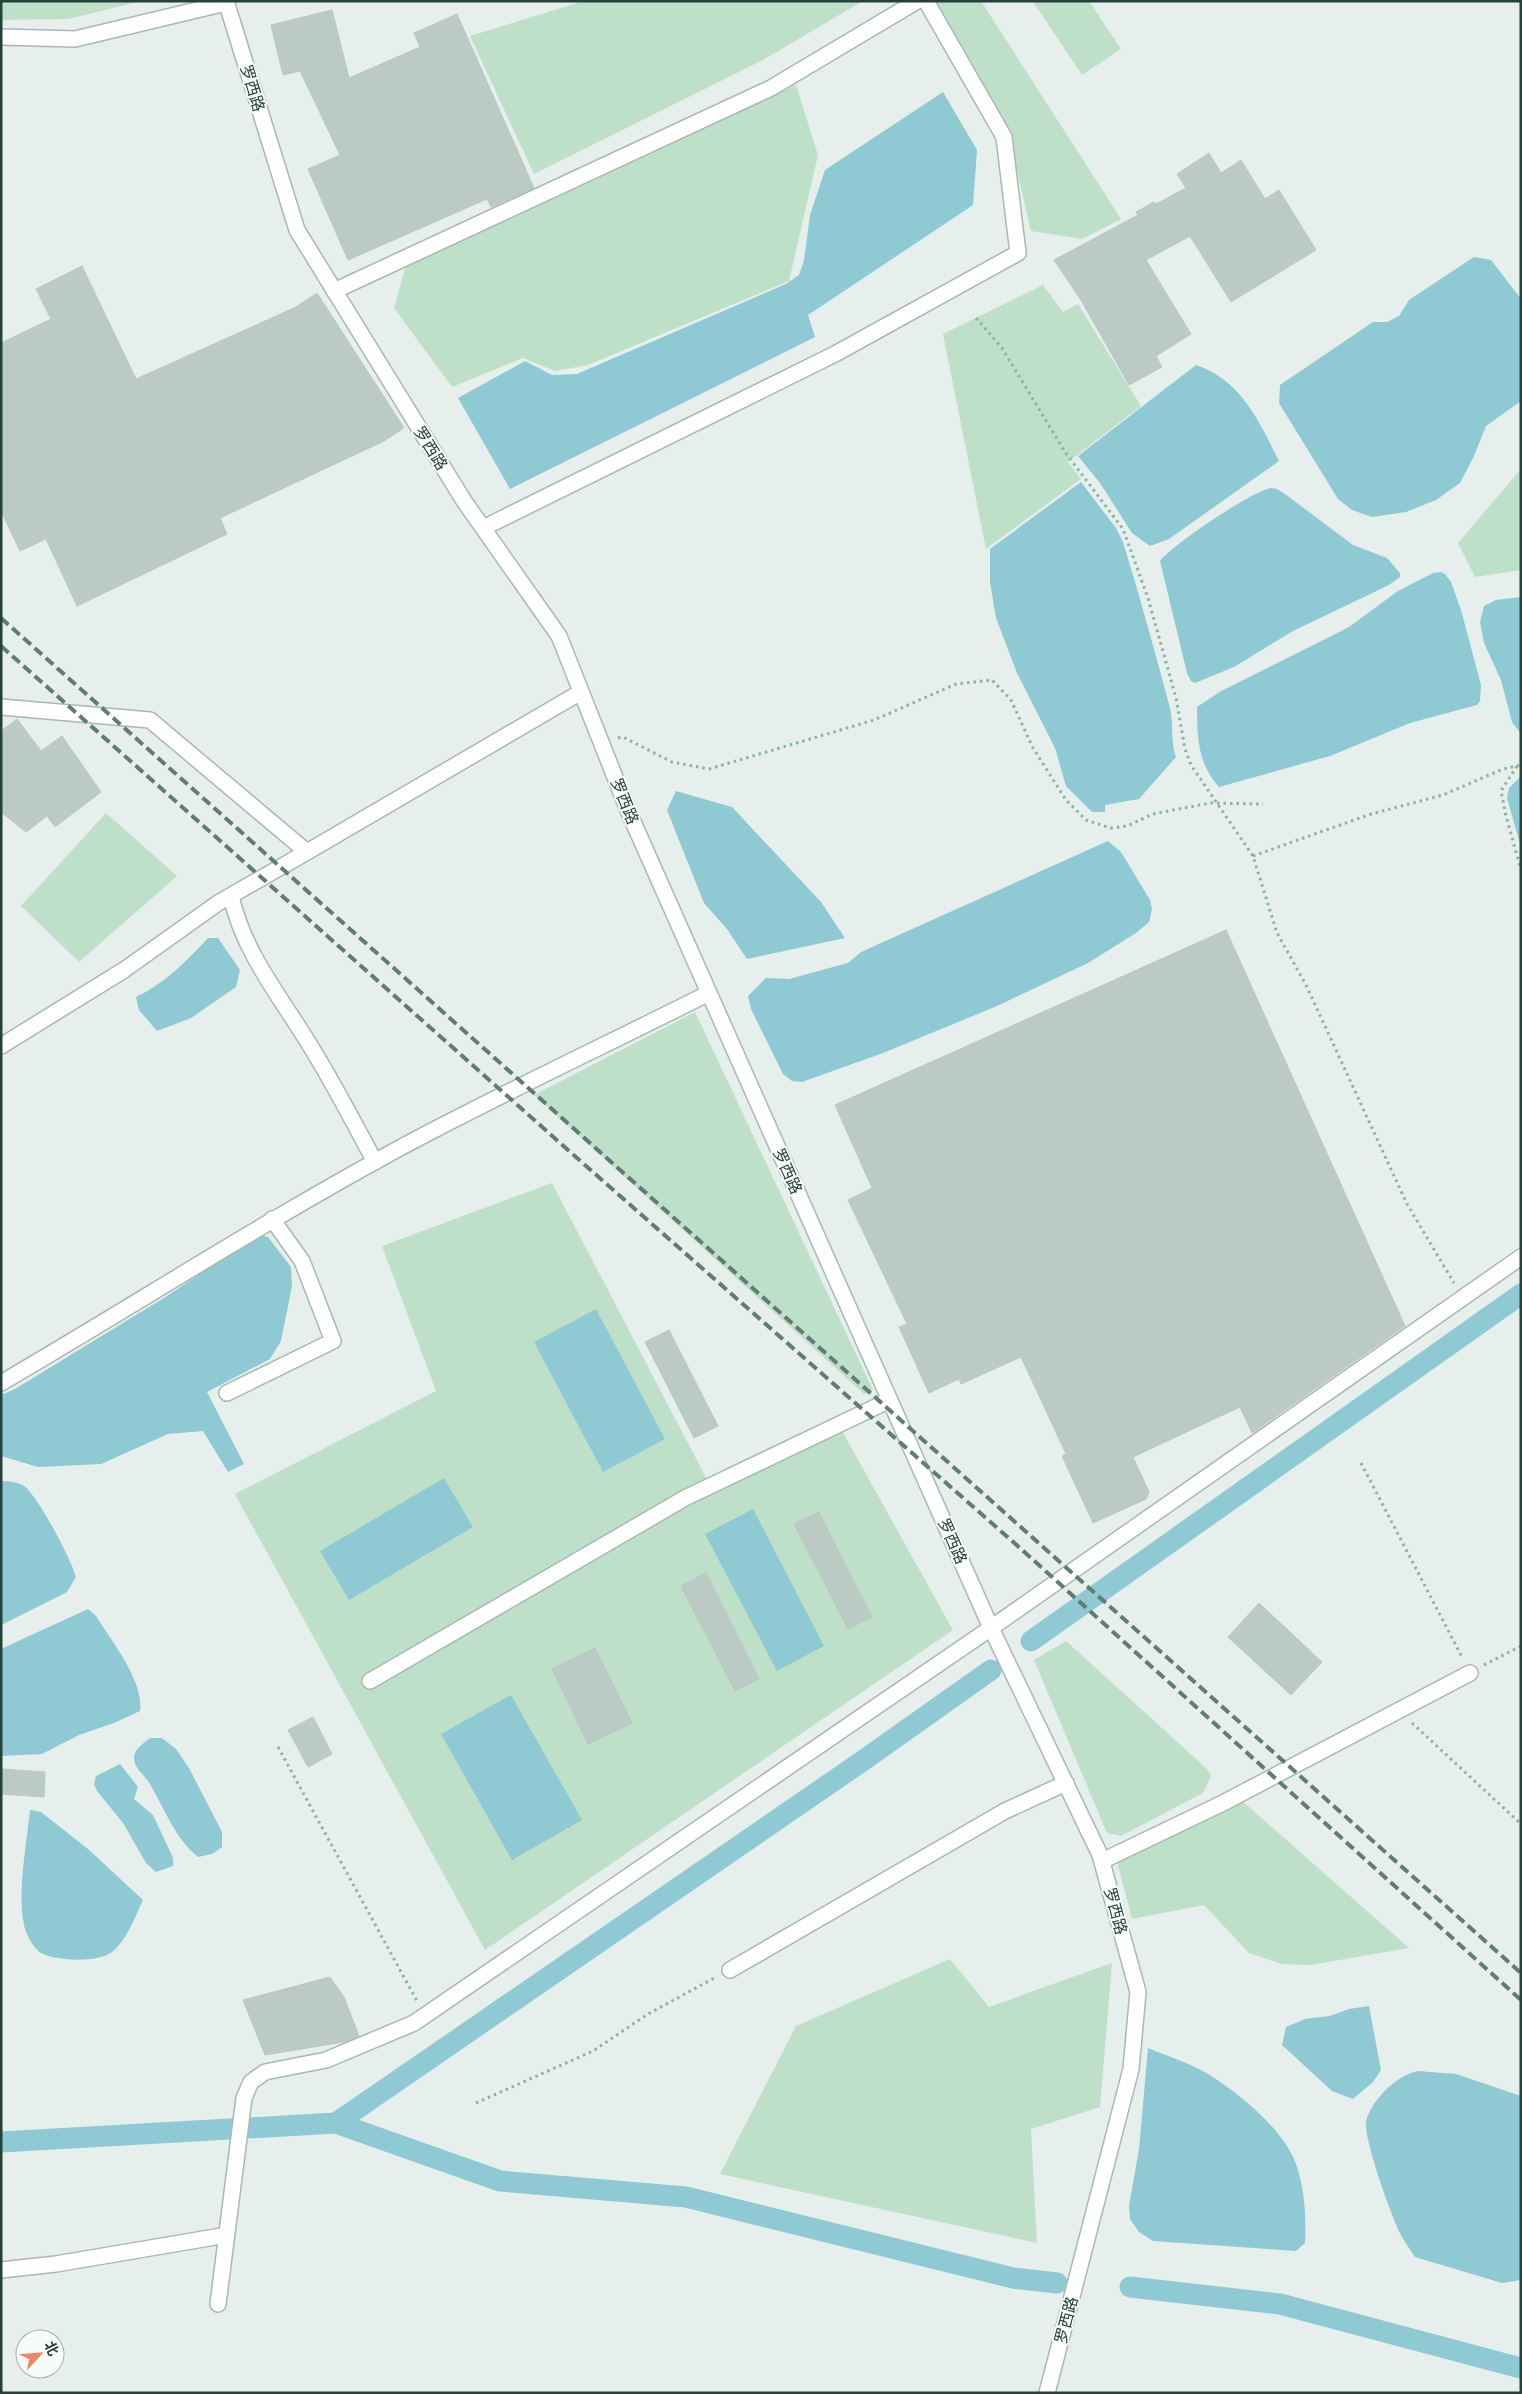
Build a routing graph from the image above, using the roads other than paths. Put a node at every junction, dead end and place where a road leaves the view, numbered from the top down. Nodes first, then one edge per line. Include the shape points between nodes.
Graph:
1 (917, 1) edge
2 (926, 1) edge
3 (226, 2) edge
4 (1, 37) edge
5 (334, 291) junction
6 (483, 528) junction
7 (581, 692) junction
8 (1, 706) edge
9 (307, 852) junction
10 (231, 896) junction
11 (709, 993) junction
12 (1, 1046) edge
13 (375, 1162) junction
14 (272, 1219) junction
15 (1521, 1257) edge
16 (1, 1383) edge
17 (227, 1393) dead end
18 (890, 1400) junction
19 (991, 1628) junction
20 (1470, 1673) road end
21 (370, 1681) dead end
22 (1066, 1783) junction
23 (1102, 1861) junction
24 (730, 1970) road end
25 (227, 2235) junction
26 (1, 2270) edge
27 (218, 2304) dead end
28 (1047, 2393) edge

1 - 5 street via 771,88
2 - 6 street via 1004,138 1018,253 835,354
3 - 4 street via 75,39
3 - 5 street, 罗西路 via 297,230
5 - 6 street, 罗西路
6 - 7 street, 罗西路 via 559,636
7 - 9 street
7 - 11 street, 罗西路 via 630,815
8 - 9 street via 150,720
9 - 10 street
10 - 12 street via 124,970
10 - 13 street via 236,920 259,966 314,1052
11 - 13 street
11 - 18 street, 罗西路
13 - 14 street
14 - 16 street
14 - 17 street via 302,1262 333,1341
15 - 19 street
18 - 19 street, 罗西路
18 - 21 street via 685,1498
19 - 22 street, 罗西路
19 - 25 street via 414,2023 326,2060 264,2072 251,2082 244,2098
20 - 23 street via 1223,1803
22 - 23 street, 罗西路
22 - 24 street via 1005,1811
23 - 28 street, 罗西路 via 1138,1992 1131,2069
25 - 26 street
25 - 27 street

